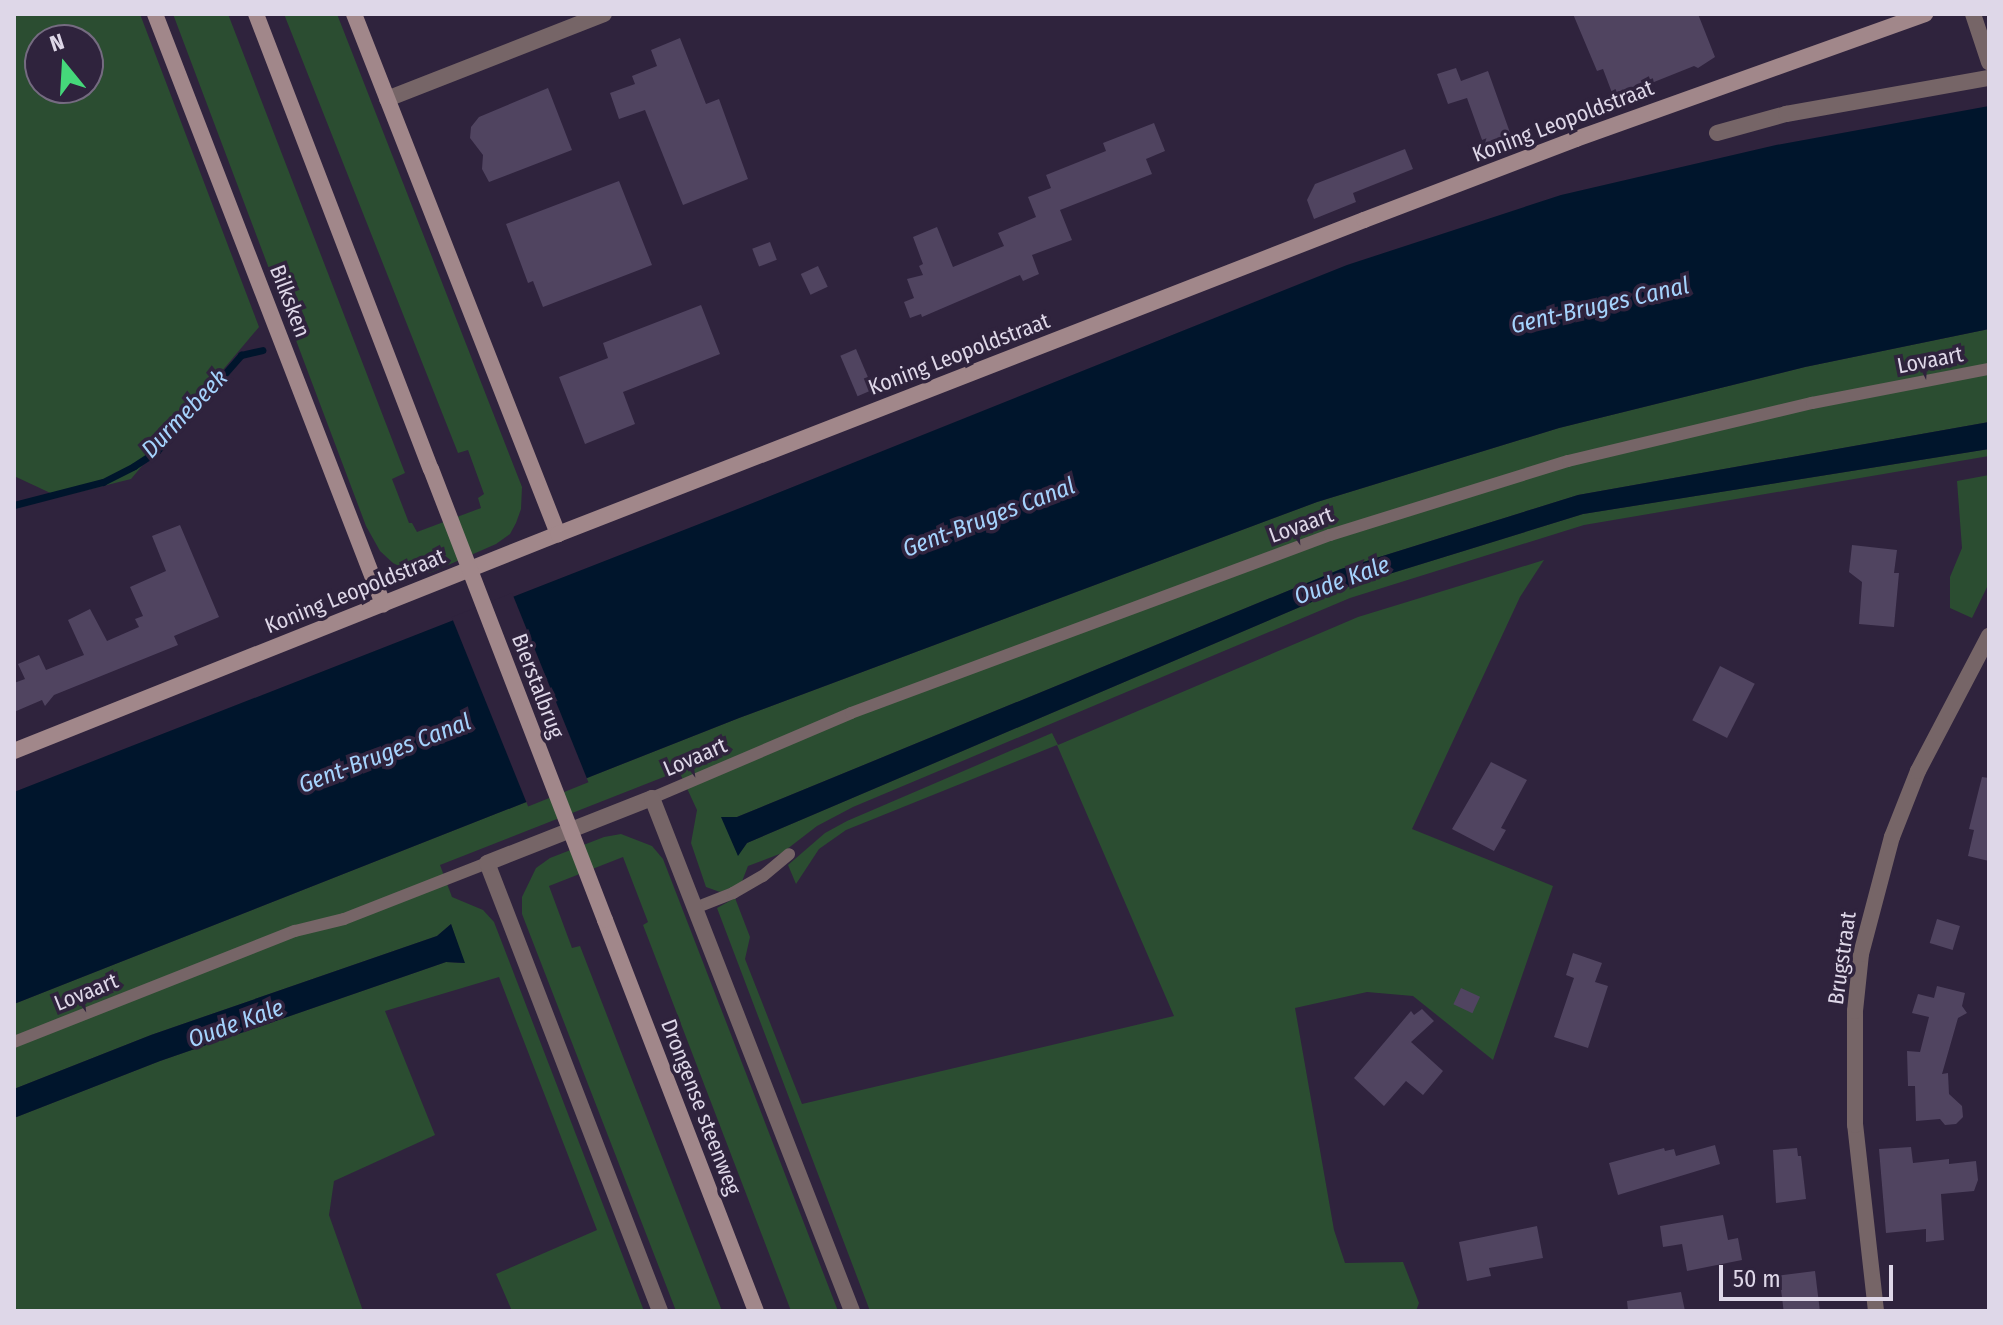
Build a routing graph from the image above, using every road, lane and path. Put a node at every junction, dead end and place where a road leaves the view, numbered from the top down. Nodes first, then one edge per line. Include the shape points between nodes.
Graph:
1 (155, 14) edge
2 (256, 14) edge
3 (354, 14) edge
4 (604, 14) edge
5 (1925, 14) edge
6 (1973, 14) edge
7 (1989, 62) edge
8 (1989, 78) edge
9 (387, 99) junction
10 (1717, 133) dead end
11 (1989, 369) edge
12 (558, 534) junction
13 (383, 604) junction
14 (1989, 636) edge
15 (14, 751) edge
16 (652, 798) junction
17 (789, 854) dead end
18 (487, 863) junction
19 (695, 908) junction
20 (605, 920) joint
21 (14, 1042) edge
22 (660, 1311) edge
23 (756, 1311) edge
24 (852, 1311) edge
25 (1876, 1311) edge

1 - 13 street, Bilksken
2 - 20 street, Bierstalbrug, bridge
3 - 9 street
4 - 9 street
5 - 12 street, Koning Leopoldstraat via 1576,139
6 - 7 street
8 - 10 street via 1786,114
9 - 12 street
11 - 16 lane, Lovaart via 1812,403 1568,461 1330,535 851,713
12 - 13 street, Koning Leopoldstraat
13 - 15 street, Koning Leopoldstraat
14 - 25 street, Brugstraat via 1918,771 1892,837 1861,954 1855,1125
16 - 18 street
16 - 19 street
17 - 19 lane via 743,888
18 - 21 lane, Lovaart via 344,919 295,931
18 - 22 street
19 - 24 street
20 - 23 street, Drongense steenweg

